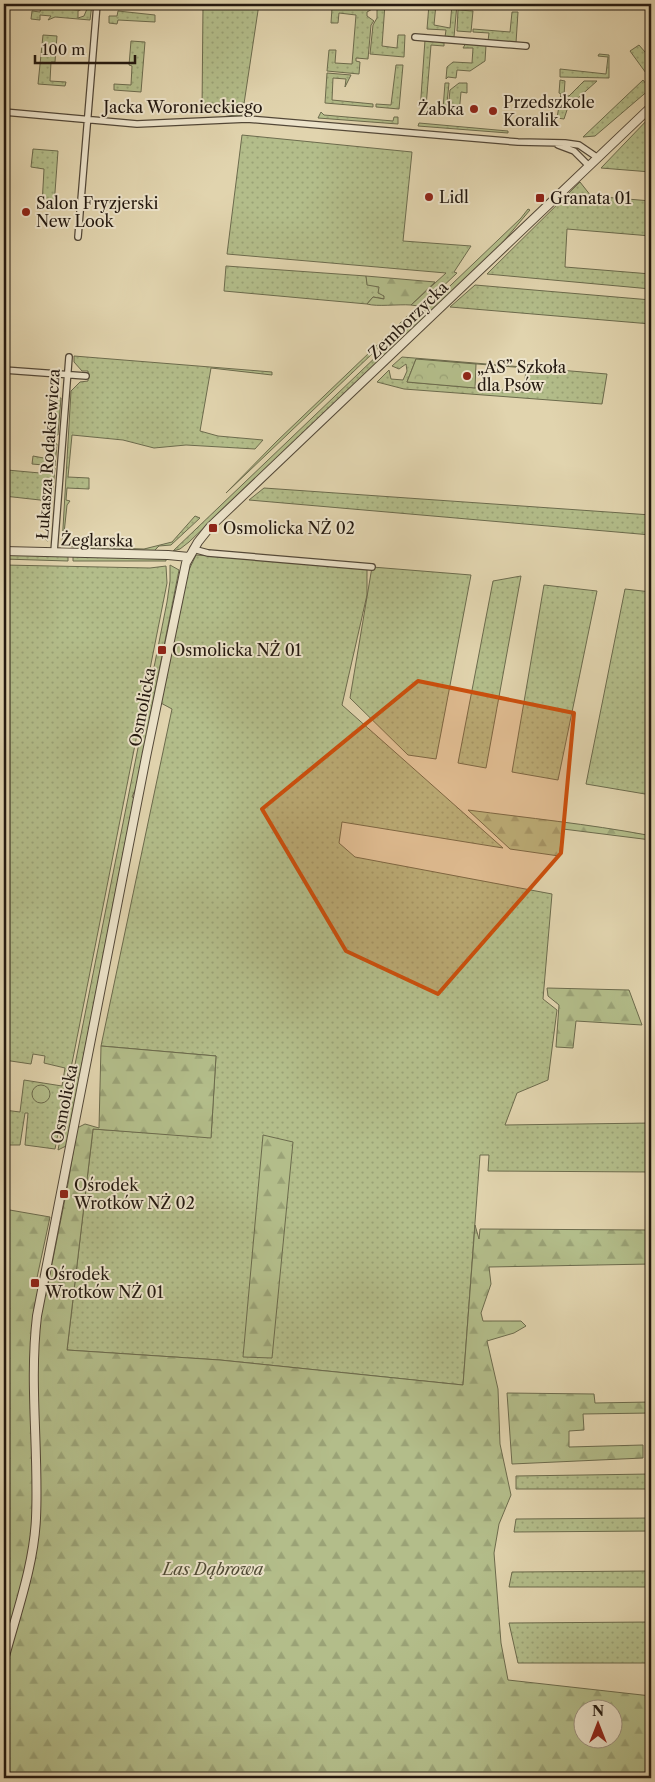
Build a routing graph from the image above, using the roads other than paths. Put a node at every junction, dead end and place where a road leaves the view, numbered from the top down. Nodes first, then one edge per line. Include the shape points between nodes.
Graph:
1 (97, 4) edge
2 (415, 37) dead end
3 (526, 46) dead end
4 (651, 106) edge
5 (4, 112) edge
6 (87, 119) junction
7 (554, 144) junction
8 (598, 158) junction
9 (589, 166) junction
10 (78, 237) dead end
11 (69, 357) dead end
12 (4, 370) edge
13 (68, 375) junction
14 (86, 376) dead end
15 (193, 550) junction
16 (4, 551) edge
17 (54, 552) junction
18 (189, 557) junction
19 (372, 567) dead end
20 (4, 1660) edge

1 - 6 street
2 - 3 street
4 - 8 street, Zemborzycka
5 - 6 street, Jacka Woronieckiego
6 - 7 street, Jacka Woronieckiego via 145,124 242,119
6 - 10 street
7 - 8 street, Jacka Woronieckiego via 579,146
7 - 9 street via 574,150
8 - 9 street, Zemborzycka
9 - 15 street, Zemborzycka via 210,527
11 - 13 street, Łukasza Rodakiewicza
12 - 13 street
13 - 14 street
13 - 17 street, Łukasza Rodakiewicza
15 - 18 street, Zemborzycka
15 - 19 street
16 - 17 street, Żeglarska
17 - 18 street, Żeglarska
18 - 20 street, Osmolicka via 151,729 37,1316 34,1369 35,1533

